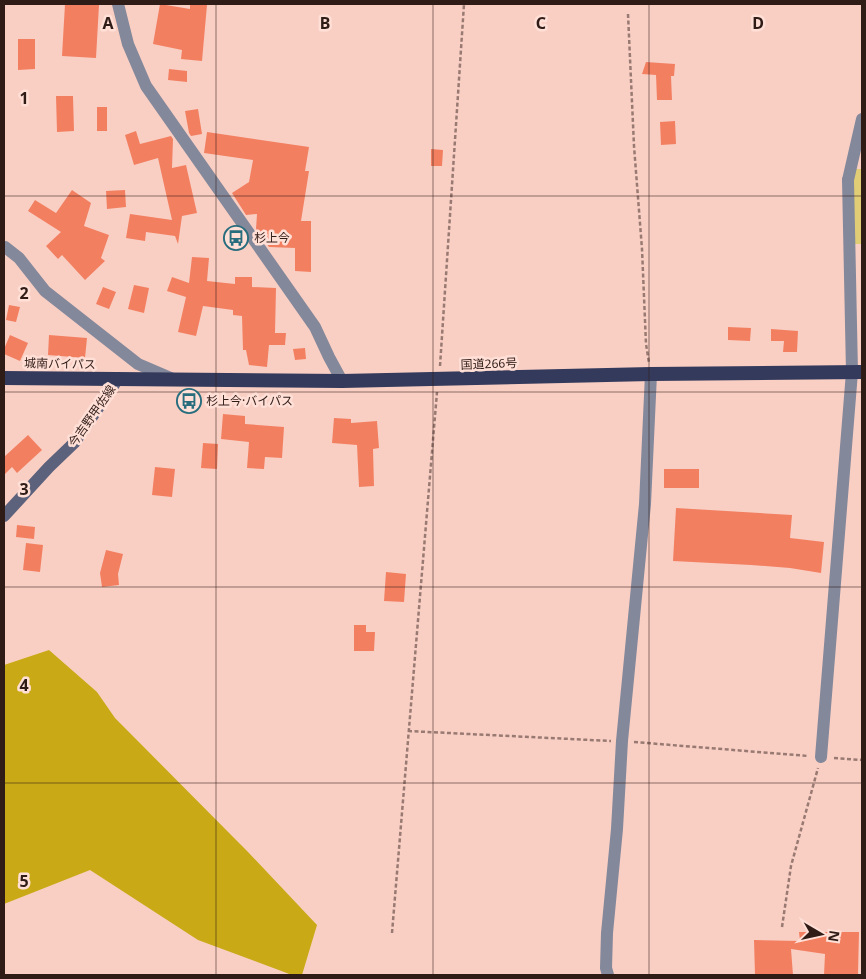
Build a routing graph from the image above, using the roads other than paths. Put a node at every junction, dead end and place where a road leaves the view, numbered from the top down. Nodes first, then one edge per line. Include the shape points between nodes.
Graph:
1 (118, 4) edge
2 (862, 119) edge
3 (4, 248) edge
4 (857, 372) edge
5 (651, 374) junction
6 (4, 378) edge
7 (117, 380) junction
8 (177, 380) junction
9 (342, 382) junction
10 (4, 516) edge
11 (821, 757) road end
12 (608, 975) edge

1 - 9 street via 128,44 146,86 315,327
2 - 4 street via 848,180
3 - 8 street via 19,258 46,291 138,364
4 - 5 highway, 国道266号
4 - 11 street
5 - 9 highway, 国道266号
5 - 12 street via 645,504 607,933
6 - 7 highway, 城南バイパス
7 - 8 highway, 国道266号
7 - 10 main road, 今吉野甲佐線 via 74,443
8 - 9 highway, 国道266号

